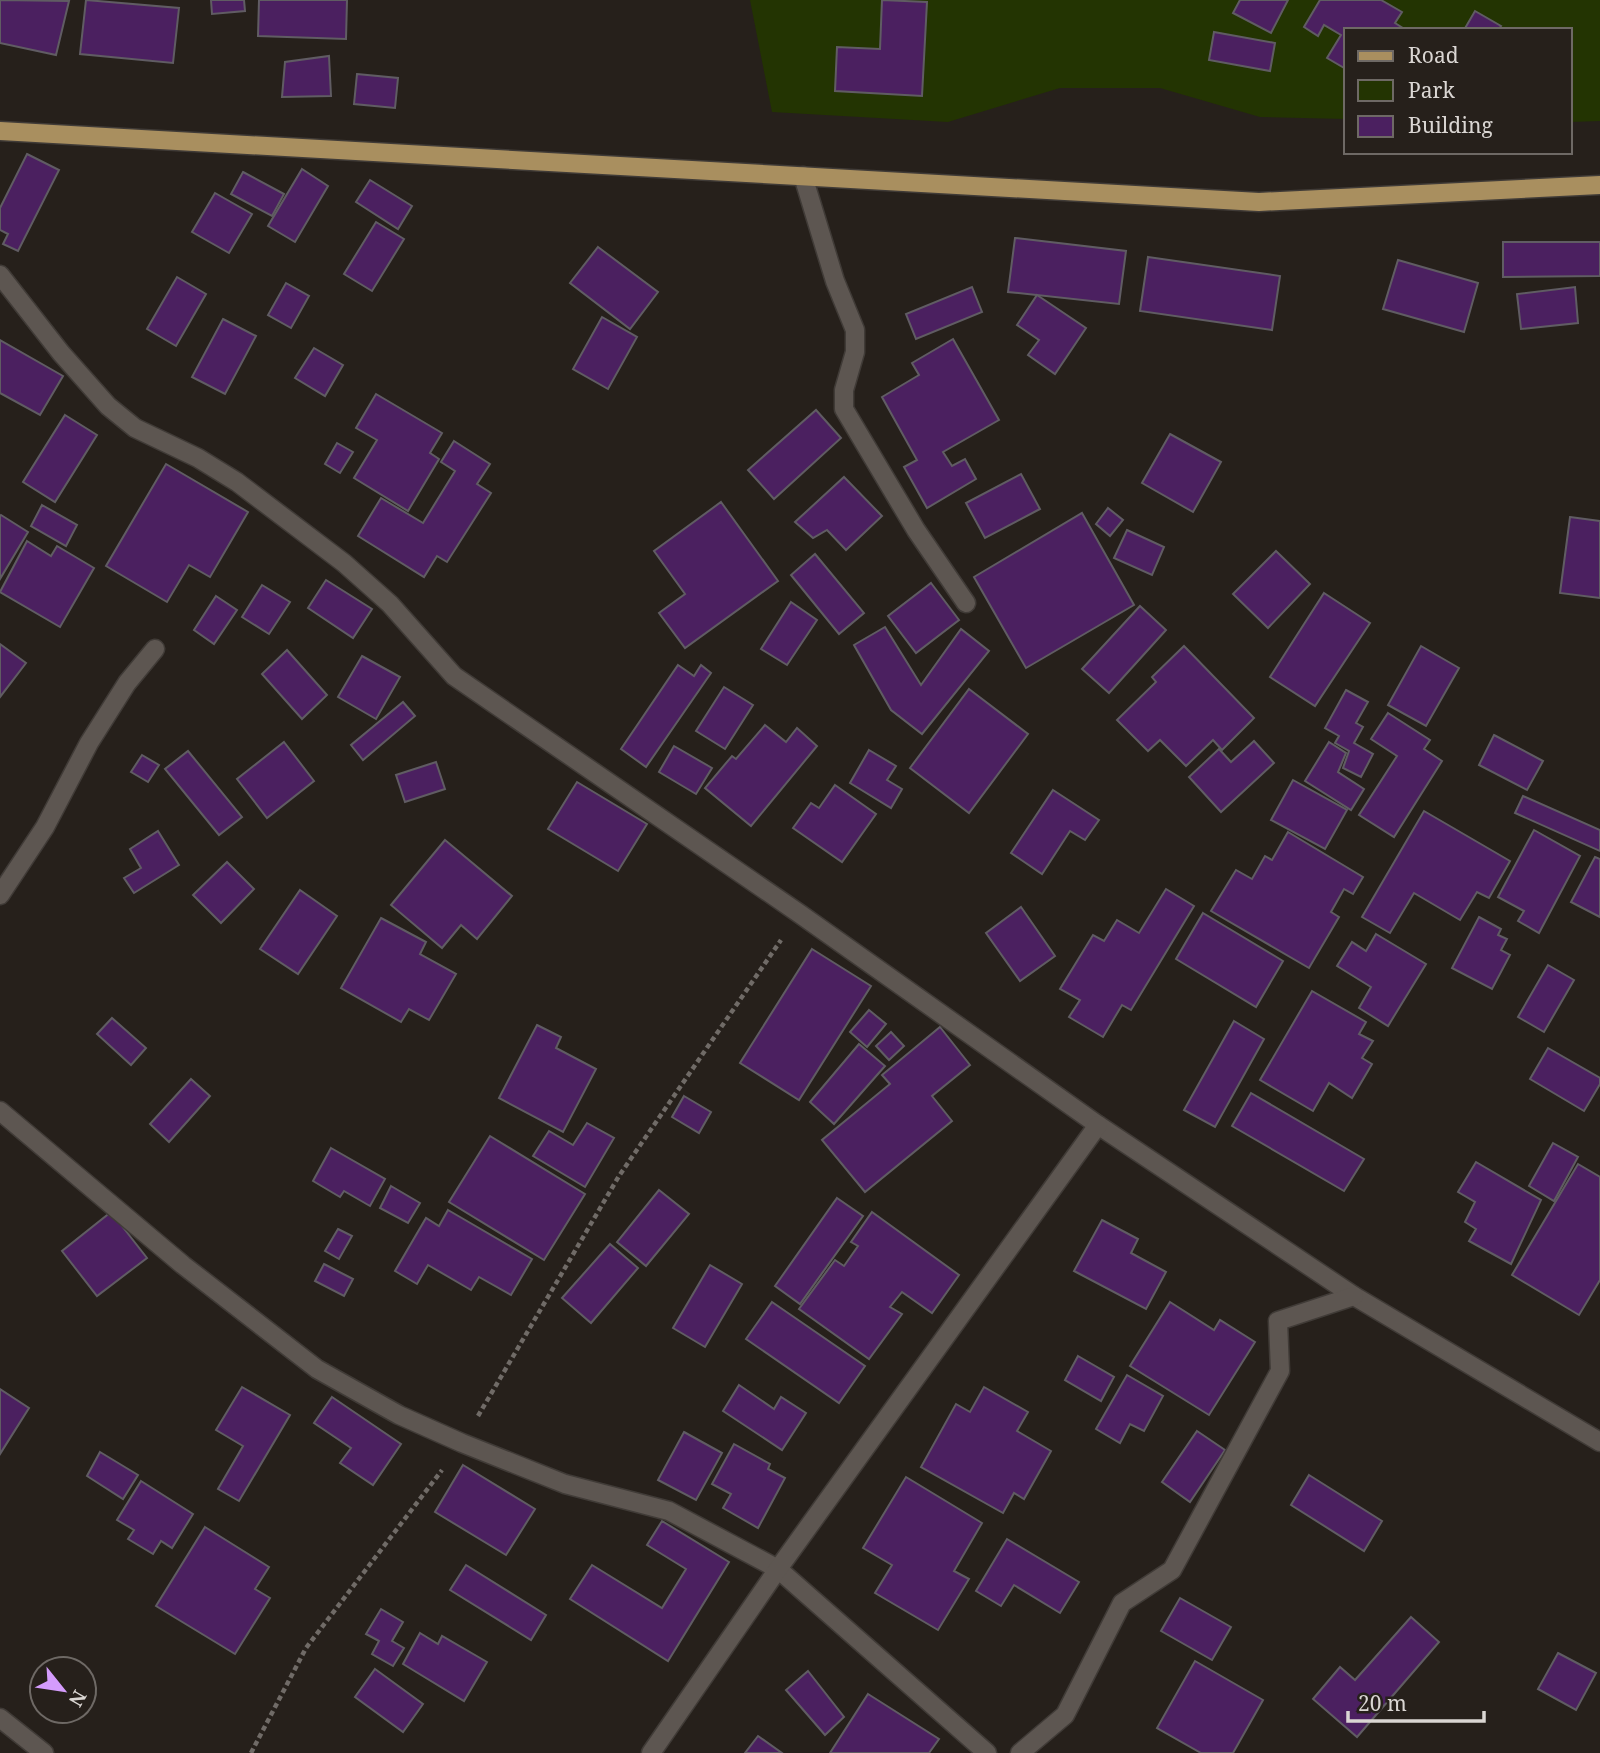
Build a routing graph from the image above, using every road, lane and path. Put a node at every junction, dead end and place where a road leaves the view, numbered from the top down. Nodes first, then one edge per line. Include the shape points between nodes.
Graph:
1 (0, 131) edge
2 (803, 176) junction
3 (1600, 185) edge
4 (0, 275) edge
5 (966, 603) dead end
6 (155, 649) dead end
7 (0, 895) edge
8 (800, 914) junction
9 (0, 1111) edge
10 (1098, 1125) junction
11 (1354, 1296) junction
12 (462, 1443) junction
13 (1600, 1443) edge
14 (778, 1569) junction
15 (0, 1718) edge
16 (44, 1753) edge
17 (251, 1753) edge
18 (650, 1753) edge
19 (987, 1753) edge
20 (1020, 1753) edge

1 - 2 main road
2 - 3 main road via 1259,202
2 - 5 street via 855,330 844,409
4 - 8 street via 61,353 108,406 135,428 237,482 390,604 454,676
6 - 7 street via 89,743 45,827
8 - 10 street
8 - 12 path via 619,1176
9 - 12 street via 183,1265 317,1369 399,1415
10 - 11 street
10 - 14 street
11 - 13 street
11 - 20 street via 1278,1321 1280,1371 1172,1570 1122,1603 1065,1715
12 - 14 street via 565,1483 669,1511
12 - 17 path via 306,1648
14 - 18 street
14 - 19 street
15 - 16 street

